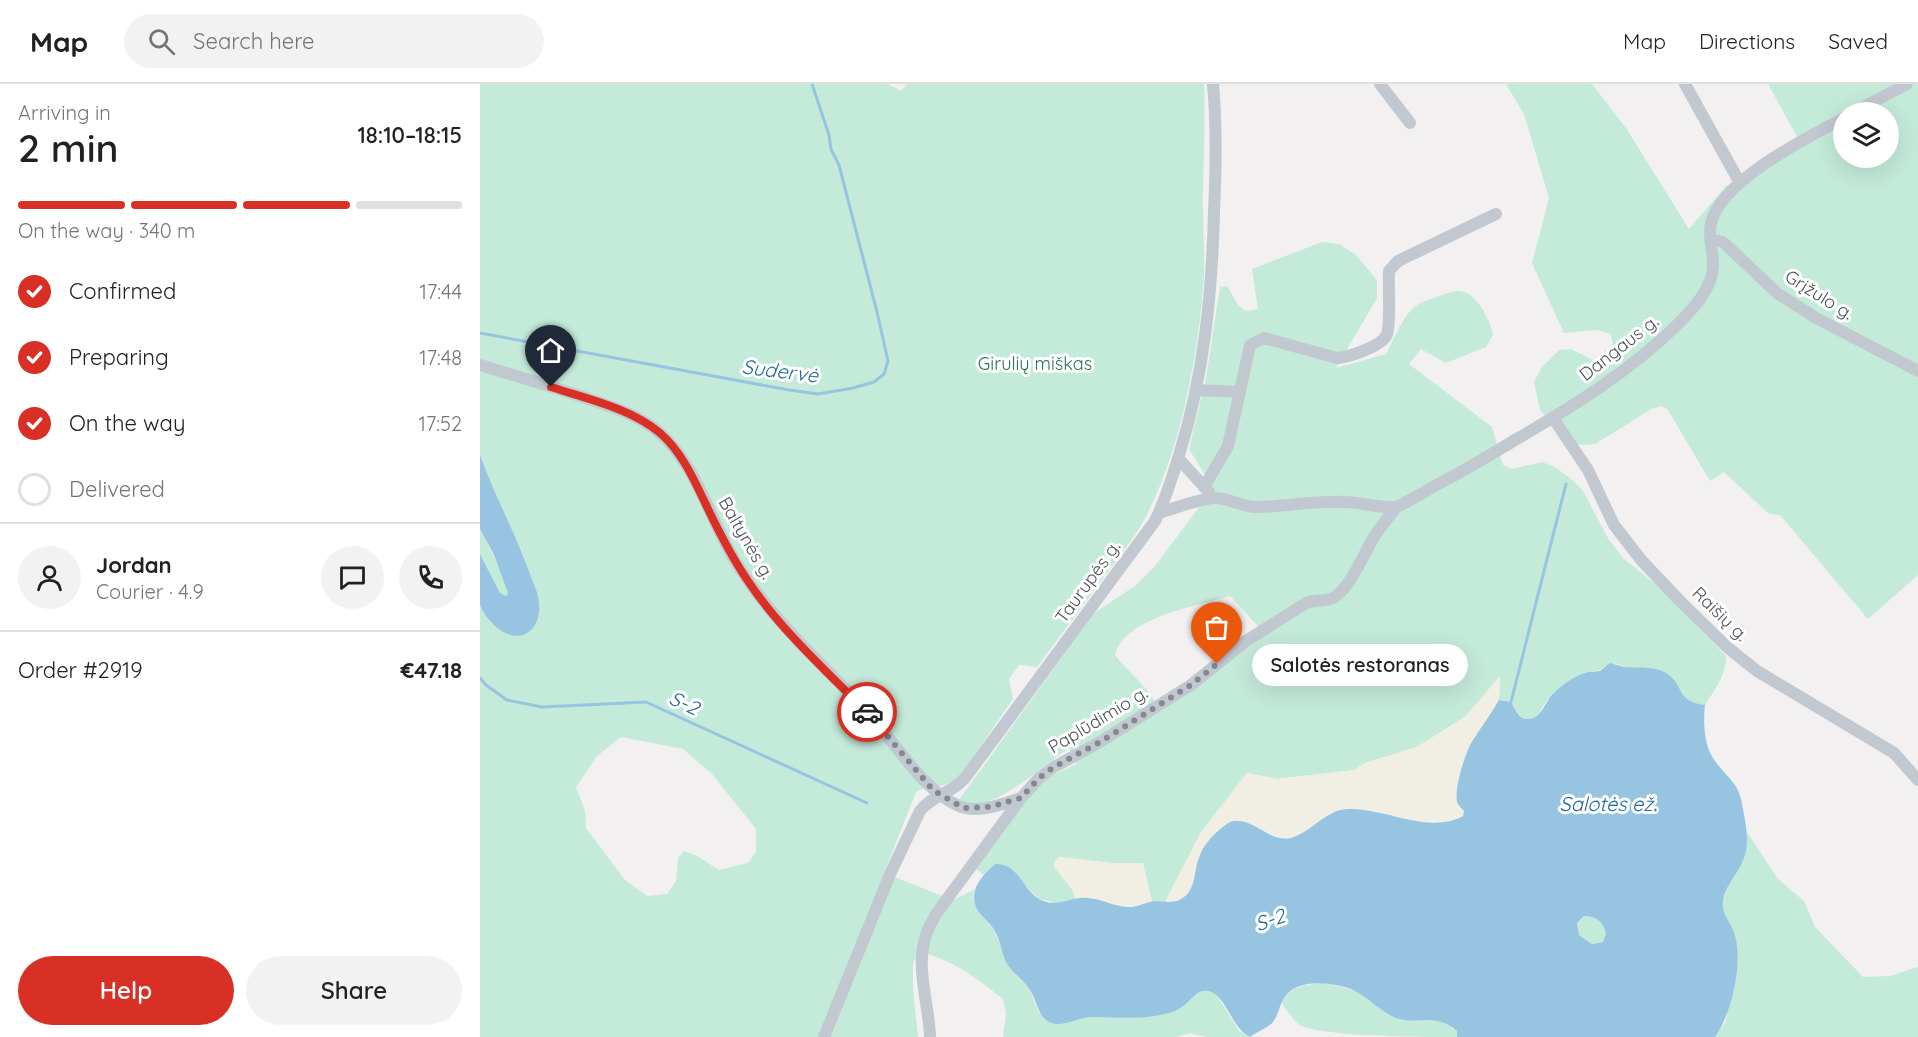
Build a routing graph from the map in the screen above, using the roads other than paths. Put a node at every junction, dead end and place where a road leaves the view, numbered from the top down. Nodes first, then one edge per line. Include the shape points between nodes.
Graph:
1 (1213, 84) edge
2 (1380, 84) edge
3 (1685, 84) edge
4 (1907, 84) edge
5 (1873, 102) edge
6 (1410, 123) dead end
7 (1833, 124) edge
8 (1740, 183) junction
9 (1496, 214) dead end
10 (1710, 239) junction
11 (480, 365) edge
12 (1918, 371) edge
13 (1197, 390) junction
14 (1240, 392) junction
15 (1553, 418) junction
16 (1178, 458) junction
17 (1204, 487) junction
18 (1215, 497) junction
19 (1396, 507) junction
20 (1159, 513) junction
21 (1918, 780) edge
22 (941, 796) junction
23 (1021, 798) junction
24 (824, 1037) edge
25 (930, 1037) edge

1 - 13 street, Taurupės g. via 1217,134 1213,253
2 - 6 street
3 - 8 street
4 - 5 street
7 - 8 street, Dangaus g.
8 - 10 street, Dangaus g. via 1716,209
9 - 14 street via 1398,261 1389,271 1387,334 1380,343 1336,358 1264,338 1250,345
10 - 12 street, Grįžulo g. via 1723,242 1777,292 1816,318
10 - 15 street, Dangaus g. via 1714,266 1709,283 1685,317 1656,346
11 - 22 street, Baltynės g. via 623,411 672,444 733,558 754,589
13 - 14 street
13 - 16 street, Taurupės g.
14 - 17 street via 1228,446
15 - 19 street, Dangaus g.
15 - 21 street, Raišių g. via 1588,470 1614,525 1688,609 1757,671 1894,753
16 - 17 street
16 - 20 street, Taurupės g.
17 - 18 street
18 - 19 street via 1253,508 1307,501
18 - 20 street
19 - 23 street, Paplūdimio g. via 1335,597 1306,603 1256,635 1191,685 1054,767
20 - 22 street, Taurupės g. via 965,778
22 - 23 street via 963,808 990,807
22 - 24 street, Taurupės g. via 926,803 906,839
23 - 25 street, Paplūdimio g. via 936,914 926,934 921,969

